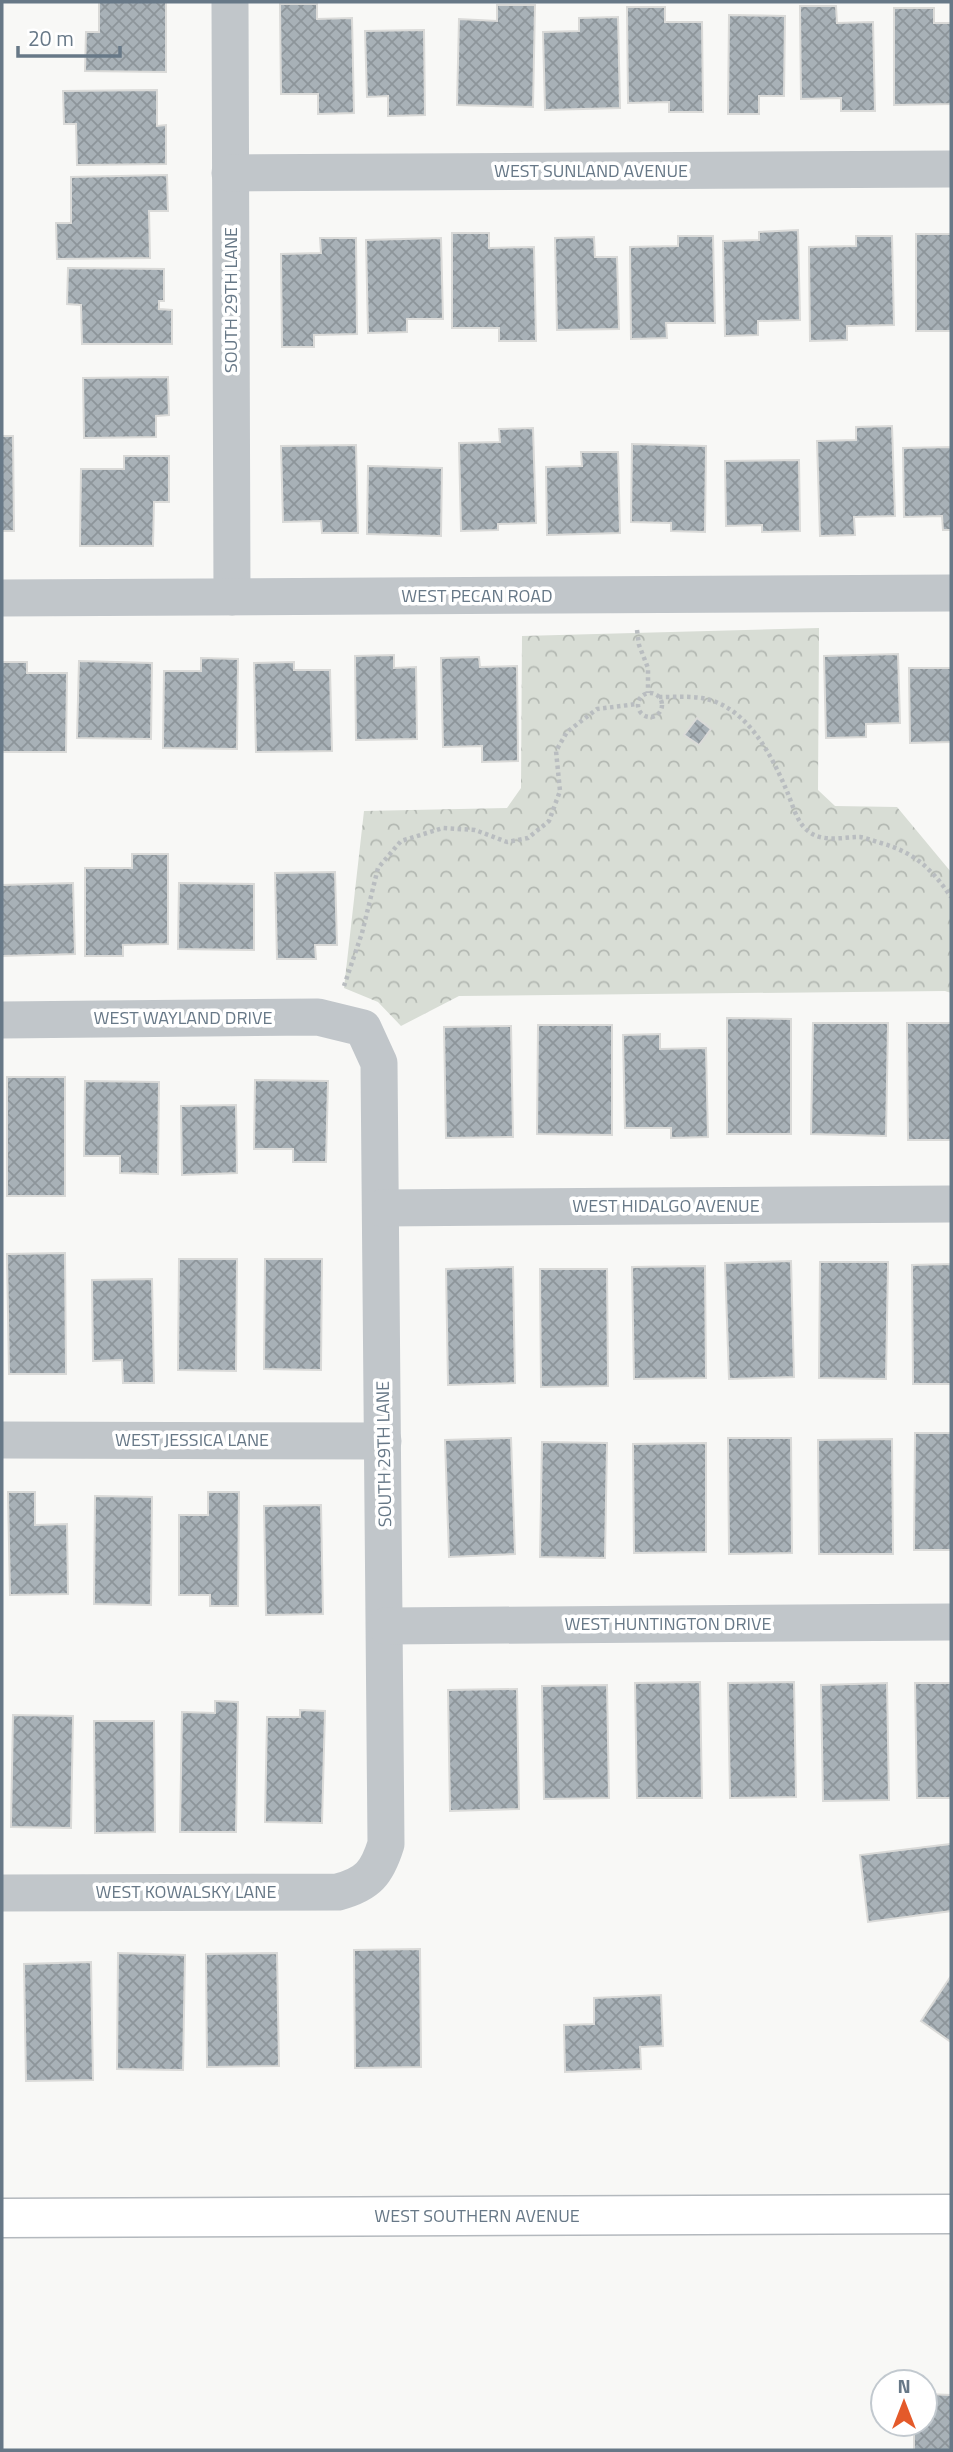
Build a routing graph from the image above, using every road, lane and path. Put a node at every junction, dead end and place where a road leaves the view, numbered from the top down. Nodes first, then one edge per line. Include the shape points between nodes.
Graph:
1 (230, 2) edge
2 (951, 169) edge
3 (230, 173) junction
4 (951, 593) edge
5 (631, 595) junction
6 (232, 597) junction
7 (2, 598) edge
8 (648, 693) junction
9 (659, 697) junction
10 (637, 704) junction
11 (951, 897) edge
12 (2, 1020) edge
13 (348, 1024) junction
14 (951, 1204) edge
15 (382, 1208) junction
16 (2, 1440) edge
17 (383, 1441) junction
18 (951, 1622) edge
19 (386, 1626) junction
20 (368, 1879) joint
21 (2, 1893) edge
22 (951, 2214) edge
23 (2, 2218) edge

1 - 3 street, SOUTH 29TH LANE
2 - 3 street, WEST SUNLAND AVENUE
3 - 6 street, SOUTH 29TH LANE
4 - 5 street, WEST PECAN ROAD
5 - 6 street, WEST PECAN ROAD
5 - 8 path via 639,645 648,668
6 - 7 street, WEST PECAN ROAD
8 - 9 path
8 - 10 path
9 - 10 path via 661,710 654,717 641,714
9 - 11 path via 702,698 726,706 757,735 808,831 820,838 863,837 905,850 936,875
10 - 13 path via 597,709 567,732 556,751 560,791 549,821 528,838 507,842 475,830 443,828 401,841 378,868
12 - 13 street, WEST WAYLAND DRIVE via 318,1017
13 - 15 street, SOUTH 29TH LANE via 379,1062
14 - 15 street, WEST HIDALGO AVENUE
15 - 17 street, SOUTH 29TH LANE
16 - 17 street, WEST JESSICA LANE
17 - 19 street, SOUTH 29TH LANE
18 - 19 street, WEST HUNTINGTON DRIVE
19 - 20 street, SOUTH 29TH LANE via 386,1844 380,1864
20 - 21 street, WEST KOWALSKY LANE via 338,1892
22 - 23 main road, WEST SOUTHERN AVENUE

